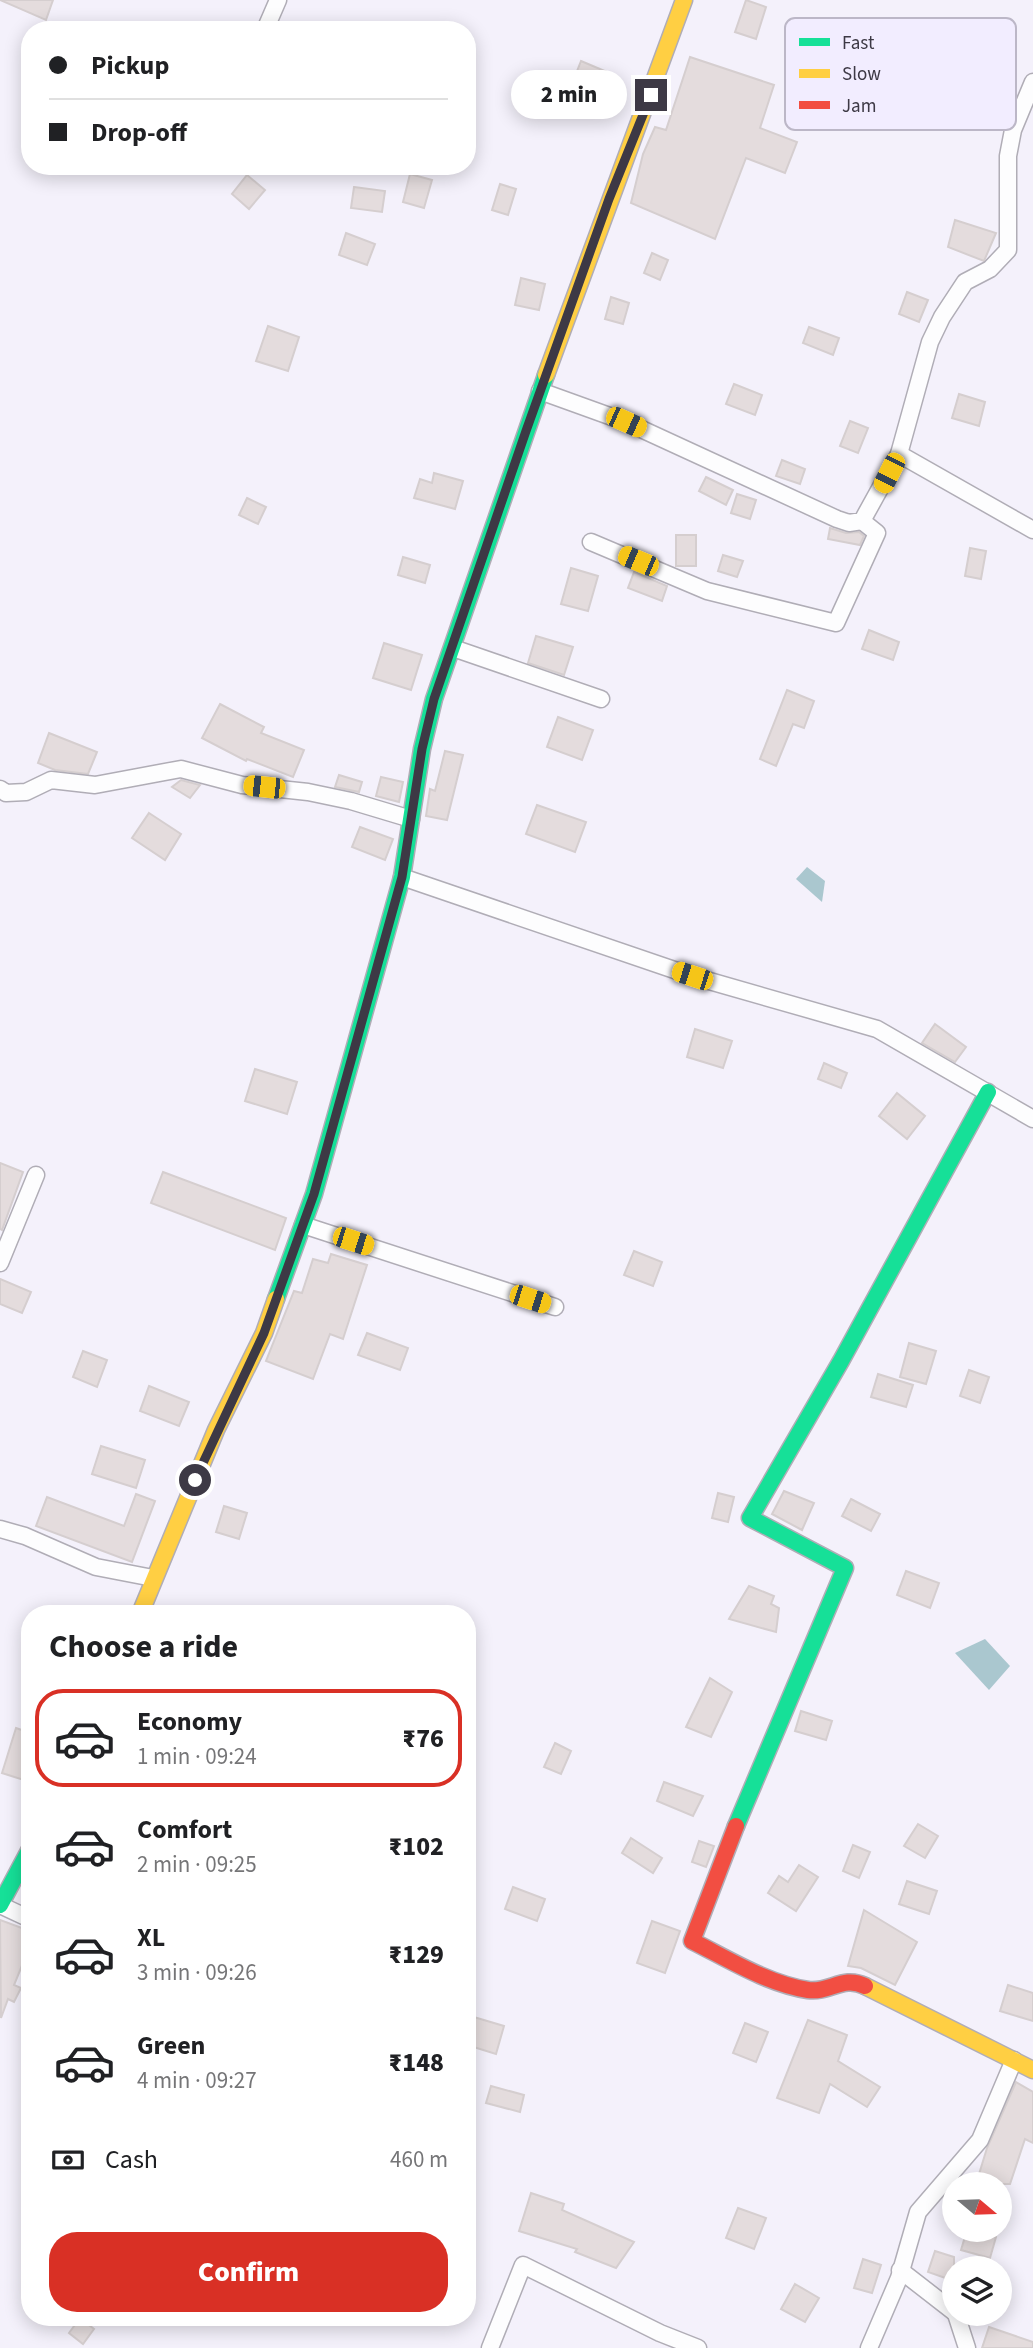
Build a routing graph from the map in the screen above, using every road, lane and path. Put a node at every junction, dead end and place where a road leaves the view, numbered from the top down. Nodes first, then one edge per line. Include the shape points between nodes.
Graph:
1 (278, 0) edge
2 (684, 0) edge
3 (269, 21) edge
4 (1033, 82) edge
5 (1016, 123) edge
6 (1013, 130) edge
7 (540, 391) junction
8 (899, 454) junction
9 (862, 521) junction
10 (1033, 530) edge
11 (591, 542) dead end
12 (453, 648) junction
13 (601, 699) dead end
14 (0, 789) edge
15 (411, 819) junction
16 (402, 877) junction
17 (988, 1092) junction
18 (1033, 1119) edge
19 (36, 1175) dead end
20 (303, 1225) junction
21 (0, 1263) edge
22 (555, 1307) dead end
23 (0, 1529) edge
24 (153, 1578) junction
25 (143, 1605) edge
26 (21, 1866) edge
27 (0, 1905) edge
28 (21, 1915) edge
29 (1014, 2060) junction
30 (1033, 2070) edge
31 (900, 2270) junction
32 (942, 2303) edge
33 (959, 2326) edge
34 (489, 2348) edge
35 (698, 2348) edge
36 (869, 2348) edge
37 (967, 2348) edge

1 - 3 street
2 - 7 main road
4 - 5 street
6 - 8 street via 1007,156 1008,250 990,269 965,282 942,317 930,342
7 - 9 street via 626,422 837,519
7 - 12 main road
8 - 9 street
8 - 10 street
9 - 11 street via 877,533 836,623 707,591
12 - 13 street
12 - 15 main road via 434,699
14 - 15 street via 26,792 51,780 95,785 181,769 243,785 351,801
15 - 16 main road
16 - 17 street via 692,976 877,1029
16 - 20 main road
17 - 18 street
17 - 29 main road via 750,1518 845,1568 737,1822 692,1941 785,1983 820,1990 841,1979 855,1981
19 - 21 street
20 - 22 street
20 - 24 main road via 264,1333 216,1430
23 - 24 street via 96,1567
24 - 25 main road
26 - 27 main road
27 - 28 street
29 - 30 main road
29 - 31 street via 981,2140 918,2212
31 - 32 street
31 - 36 street
33 - 37 street
34 - 35 street via 523,2265

